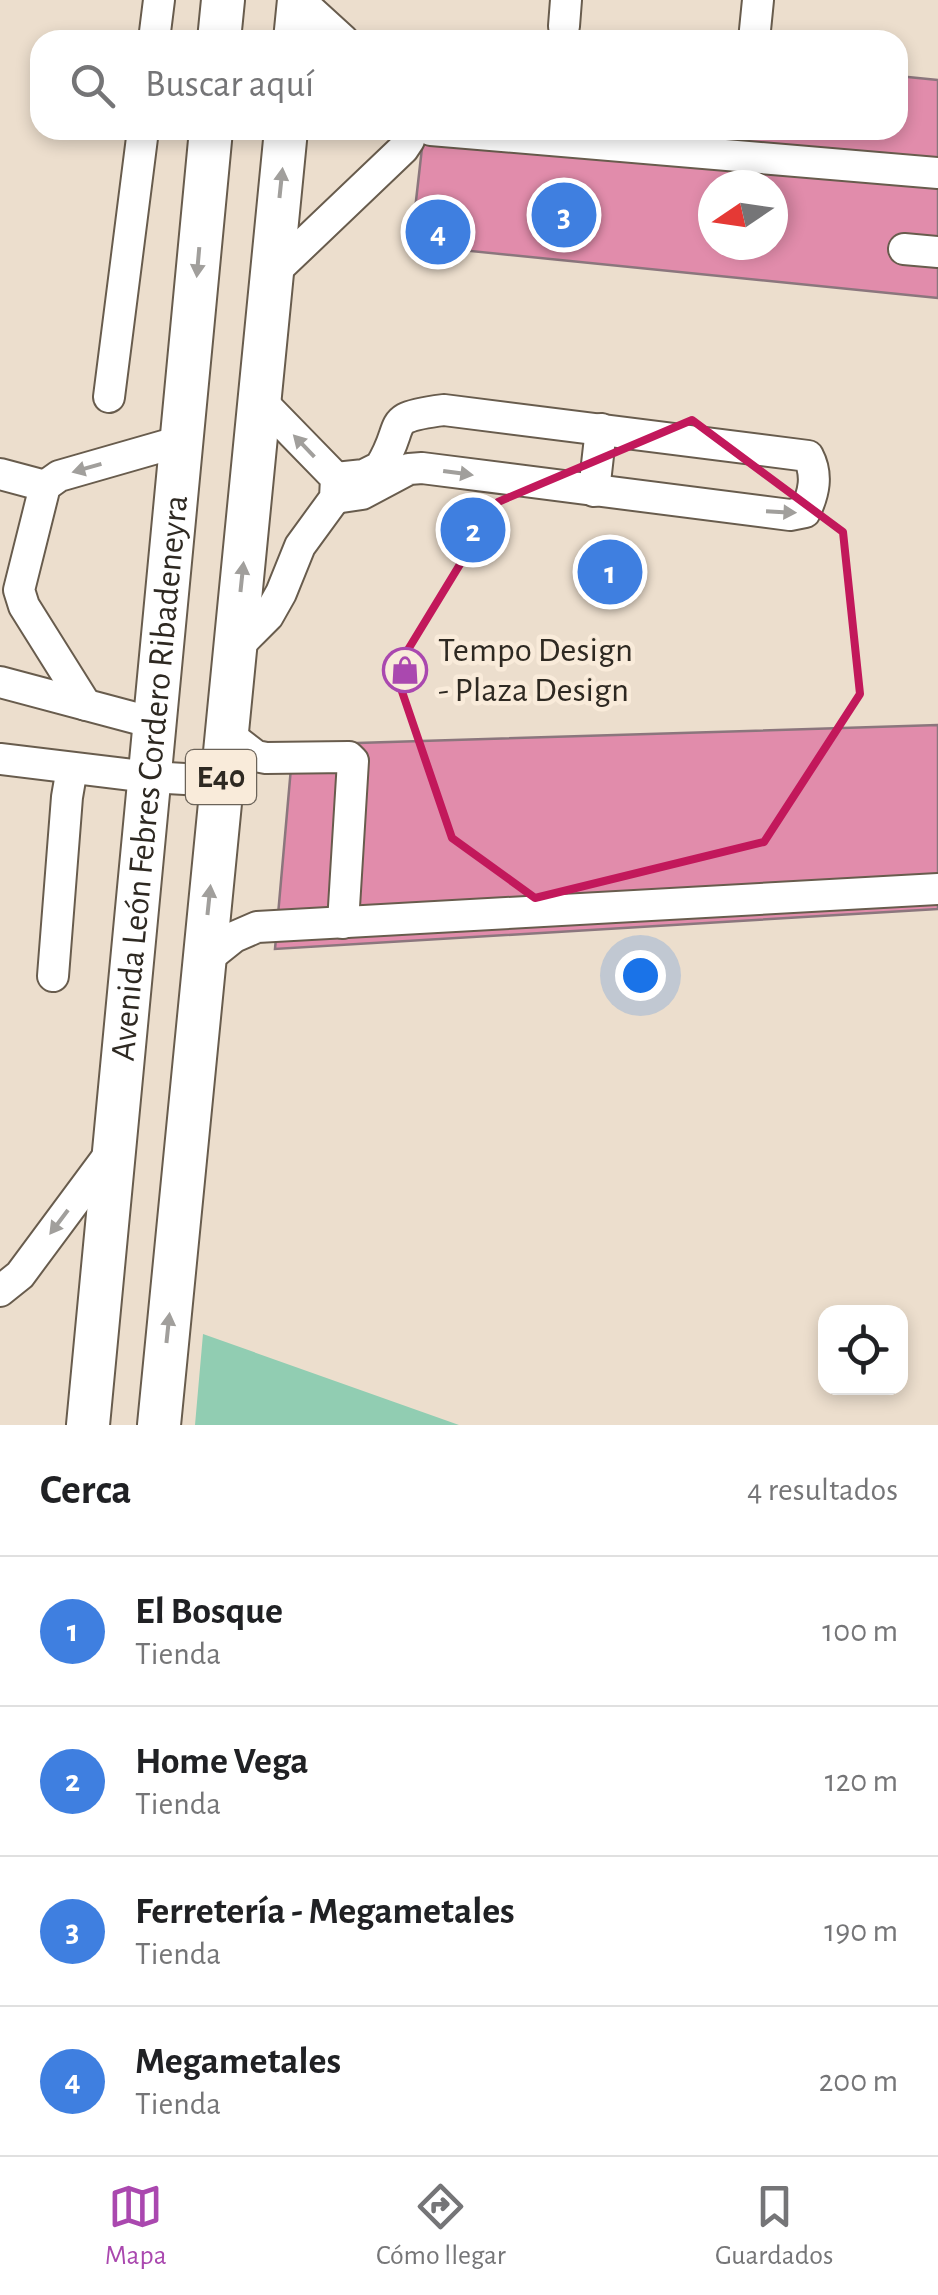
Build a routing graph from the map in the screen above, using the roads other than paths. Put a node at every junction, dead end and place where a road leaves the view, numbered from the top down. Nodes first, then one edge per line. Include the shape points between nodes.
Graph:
1 (159, 0) edge
2 (223, 0) edge
3 (299, 0) edge
4 (758, 0) edge
5 (155, 30) edge
6 (221, 30) edge
7 (296, 30) edge
8 (333, 30) edge
9 (755, 30) edge
10 (141, 140) edge
11 (210, 140) edge
12 (285, 140) edge
13 (410, 140) edge
14 (549, 140) edge
15 (938, 173) edge
16 (904, 249) dead end
17 (938, 252) edge
18 (272, 274) junction
19 (110, 397) dead end
20 (259, 399) junction
21 (600, 430) junction
22 (181, 441) junction
23 (389, 468) junction
24 (0, 474) edge
25 (45, 486) junction
26 (335, 488) junction
27 (594, 491) junction
28 (10, 585) edge
29 (235, 649) junction
30 (0, 682) edge
31 (86, 705) junction
32 (154, 723) junction
33 (226, 733) junction
34 (0, 759) edge
35 (72, 768) junction
36 (149, 777) junction
37 (221, 781) junction
38 (938, 889) edge
39 (343, 923) junction
40 (204, 961) junction
41 (54, 976) dead end
42 (114, 1148) junction
43 (0, 1291) edge
44 (88, 1425) edge
45 (159, 1425) edge

1 - 5 street
2 - 6 highway
3 - 7 highway
3 - 8 street
4 - 9 street
10 - 19 street
11 -> 22 highway, Avenida León Febres Cordero Ribadeneyra / E40
18 -> 12 highway, Avenida León Febres Cordero Ribadeneyra / E40
13 - 18 street
14 - 15 street
16 - 17 street
18 - 20 highway, Avenida León Febres Cordero Ribadeneyra / E40
26 -> 20 street
29 -> 20 highway, Avenida León Febres Cordero Ribadeneyra / E40
21 - 23 street via 444,410 412,414 397,426
21 - 27 street
27 -> 21 street via 790,515 805,512 815,469 808,456
22 -> 25 street via 59,476
22 - 32 highway, Avenida León Febres Cordero Ribadeneyra / E40
23 - 26 street via 362,494
23 -> 27 street
24 - 25 street
25 - 28 street
26 - 29 street via 268,616
28 - 31 street
29 - 33 highway, Avenida León Febres Cordero Ribadeneyra / E40
30 - 31 street
31 - 32 street
32 - 36 highway, Avenida León Febres Cordero Ribadeneyra / E40
33 - 37 highway, Avenida León Febres Cordero Ribadeneyra / E40
33 - 39 street via 256,756 353,761
34 - 35 street
35 - 36 street
35 - 41 street
36 - 37 street
36 - 42 highway, Avenida León Febres Cordero Ribadeneyra / E40
40 -> 37 highway, Avenida León Febres Cordero Ribadeneyra / E40
38 - 39 street
39 - 40 street via 257,927
45 -> 40 highway, Avenida León Febres Cordero Ribadeneyra / E40
42 -> 43 street via 20,1274
42 - 44 highway, Avenida León Febres Cordero Ribadeneyra / E40

